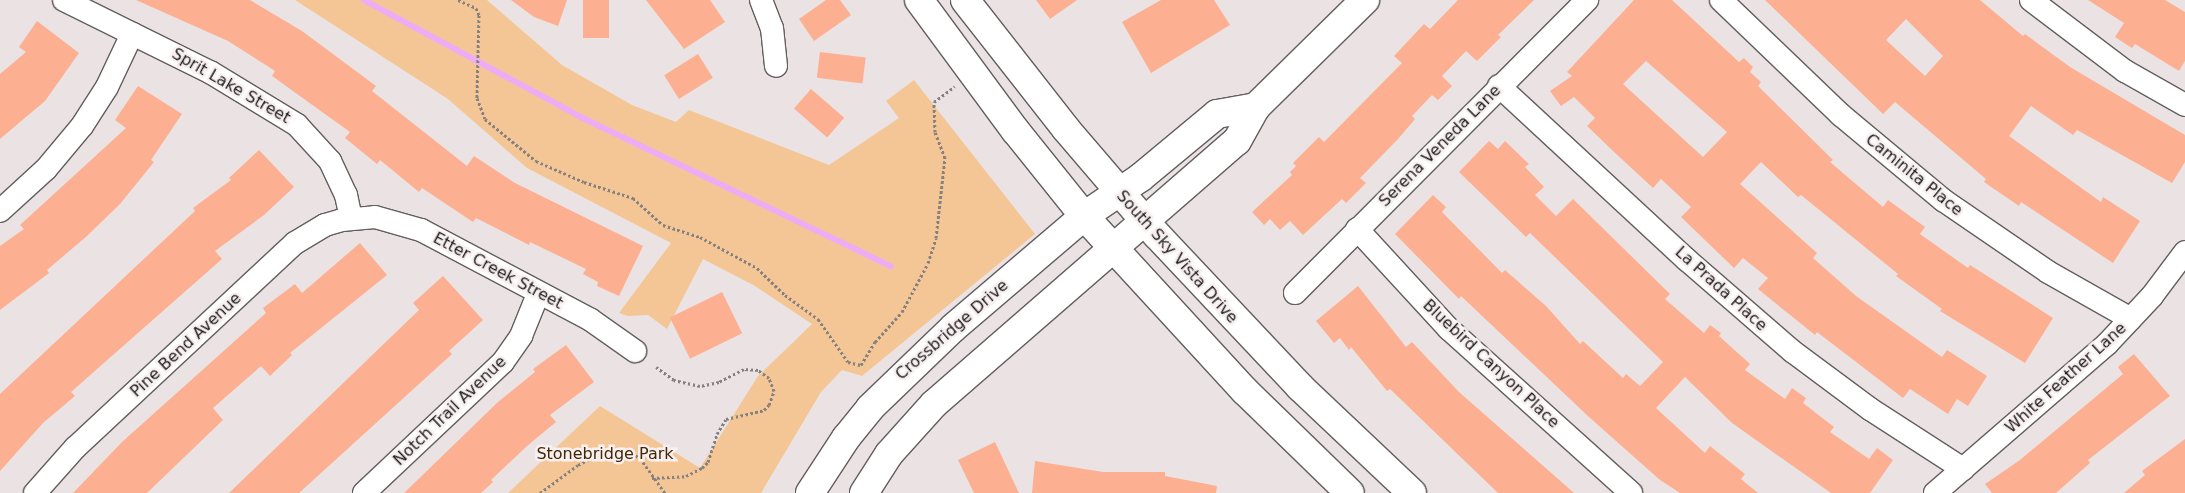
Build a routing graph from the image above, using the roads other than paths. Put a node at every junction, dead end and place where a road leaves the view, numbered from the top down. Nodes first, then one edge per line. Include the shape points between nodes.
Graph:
1 (64, 0) edge
2 (761, 0) edge
3 (920, 0) edge
4 (965, 0) edge
5 (1365, 0) edge
6 (1587, 0) edge
7 (1721, 0) edge
8 (2031, 0) edge
9 (132, 34) junction
10 (776, 66) dead end
11 (1499, 86) junction
12 (2185, 105) edge
13 (1256, 107) junction
14 (1120, 193) junction
15 (0, 211) edge
16 (1084, 216) junction
17 (351, 218) junction
18 (1144, 220) junction
19 (1358, 229) junction
20 (1112, 247) junction
21 (2185, 252) edge
22 (1295, 293) dead end
23 (538, 294) junction
24 (2130, 319) junction
25 (635, 351) dead end
26 (1963, 469) junction
27 (35, 493) edge
28 (364, 493) edge
29 (810, 493) edge
30 (864, 493) edge
31 (1350, 493) edge
32 (1412, 493) edge
33 (1630, 493) edge
34 (1935, 493) edge

1 - 9 street, Sprit Lake Street
2 - 10 street via 772,28
3 - 16 main road via 972,74
4 - 14 main road, South Sky Vista Drive
5 - 13 main road
6 - 11 street, Serena Veneda Lane
7 - 24 street, Caminita Place via 1840,115 1943,200 2048,272
8 - 12 street via 2125,71
9 - 15 street via 107,88 82,126 46,168
9 - 17 street, Sprit Lake Street via 210,72 297,124 330,161 346,195
11 - 19 street, Serena Veneda Lane
11 - 26 street, La Prada Place via 1686,260 1792,352 1870,409
13 - 14 main road, Crossbridge Drive via 1217,114
13 - 18 main road via 1237,141
14 - 16 main road, Crossbridge Drive
14 - 18 main road, South Sky Vista Drive
16 - 20 main road
16 - 29 main road, Crossbridge Drive via 895,381 846,438
17 - 23 street, Etter Creek Street via 375,217 407,223
17 - 27 street, Pine Bend Avenue via 325,225 296,243 75,448
18 - 20 main road
18 - 32 main road, South Sky Vista Drive via 1240,326
19 - 22 street, Serena Veneda Lane
19 - 33 street, Bluebird Canyon Place via 1449,329
20 - 30 main road via 934,404 889,454
20 - 31 main road via 1245,391
21 - 24 street, White Feather Lane
23 - 25 street, Etter Creek Street via 591,320
23 - 28 street, Notch Trail Avenue via 521,336 503,362
24 - 26 street, White Feather Lane via 2107,344
26 - 34 street, White Feather Lane

